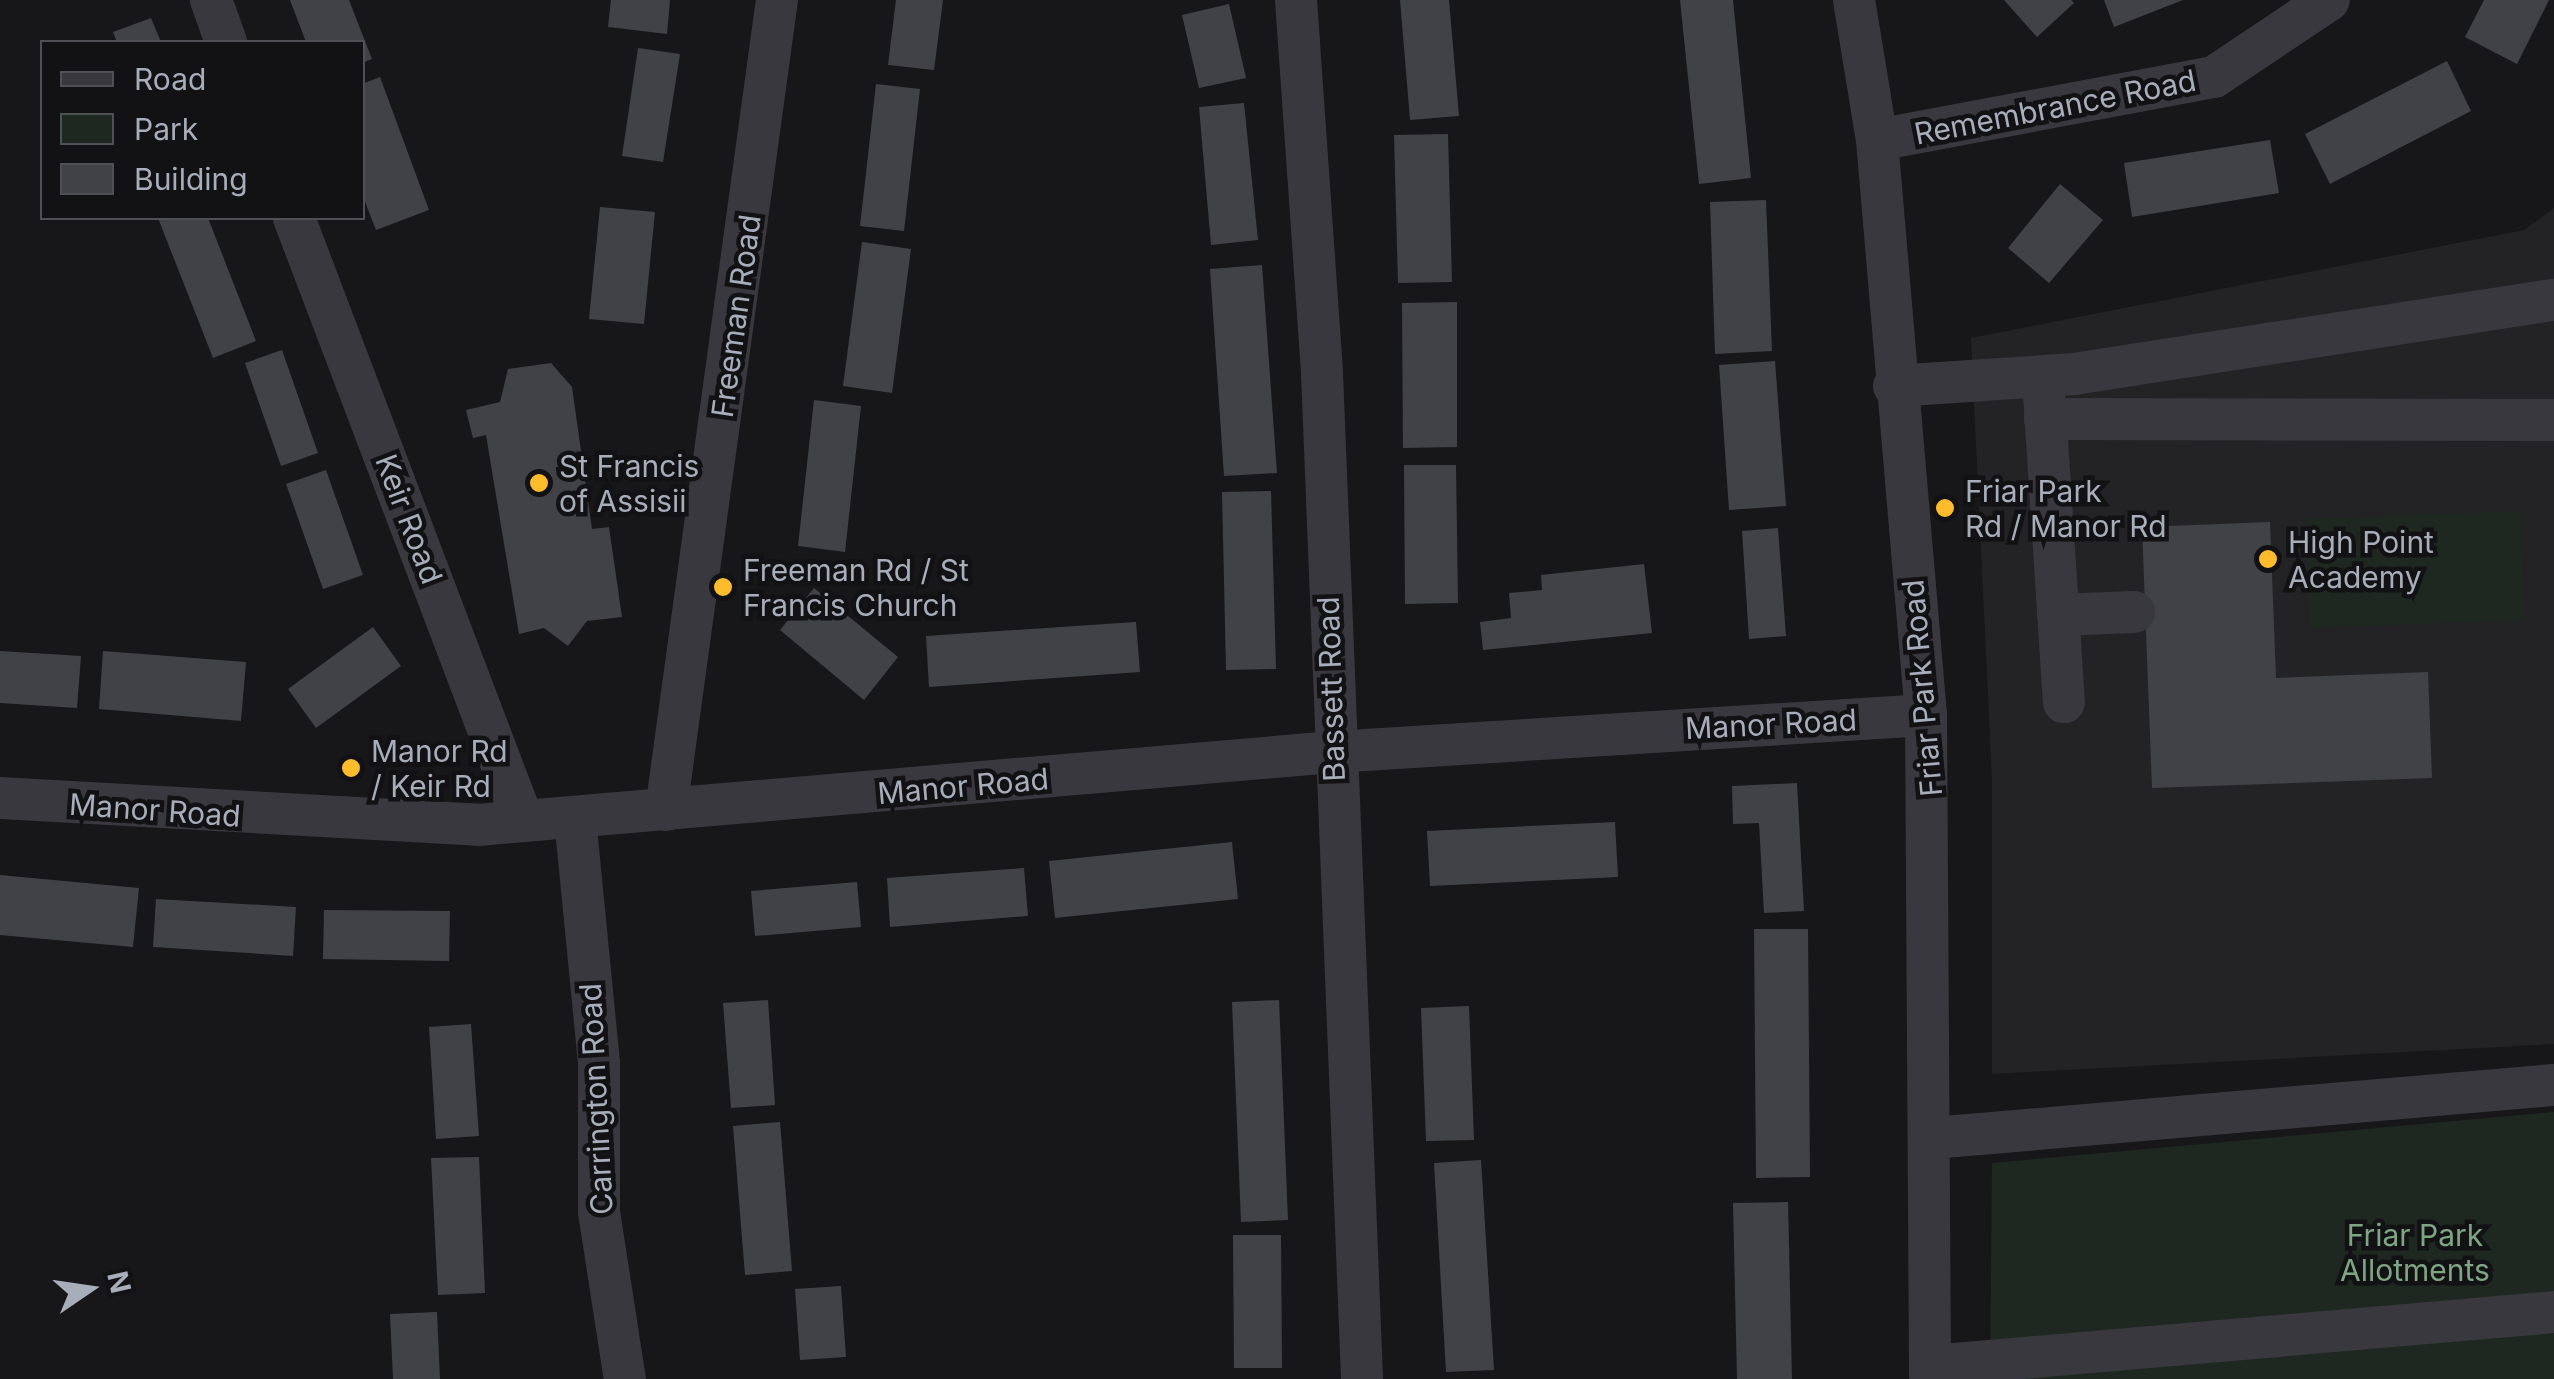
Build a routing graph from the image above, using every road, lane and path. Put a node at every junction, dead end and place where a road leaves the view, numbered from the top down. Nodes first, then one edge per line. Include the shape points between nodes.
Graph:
1 (210, 0) edge
2 (777, 0) edge
3 (1296, 0) edge
4 (1854, 0) edge
5 (2329, 0) edge
6 (225, 40) edge
7 (1877, 140) junction
8 (295, 220) edge
9 (2554, 300) edge
10 (2043, 375) junction
11 (1894, 386) junction
12 (2045, 419) junction
13 (2554, 420) edge
14 (2134, 612) dead end
15 (2058, 615) junction
16 (2064, 702) dead end
17 (1926, 715) junction
18 (1333, 752) junction
19 (0, 798) edge
20 (666, 810) junction
21 (576, 818) junction
22 (523, 822) junction
23 (2554, 1085) edge
24 (1932, 1138) junction
25 (2554, 1312) edge
26 (1931, 1372) edge
27 (625, 1379) edge
28 (1362, 1379) edge

1 - 6 street
2 - 20 street, Freeman Road
3 - 18 street, Bassett Road via 1322,372
4 - 7 street, Friar Park Road
5 - 7 street, Remembrance Road via 2214,77
7 - 11 street, Friar Park Road
8 - 22 street, Keir Road
9 - 10 street
10 - 11 street
10 - 12 street
11 - 17 street, Friar Park Road
12 - 13 street
12 - 15 street
14 - 15 street
15 - 16 street
17 - 18 street, Manor Road
17 - 24 street, Friar Park Road
18 - 20 street, Manor Road
18 - 28 street, Bassett Road
19 - 22 street, Manor Road via 402,827
20 - 21 street, Manor Road
21 - 22 street, Manor Road
21 - 27 street, Carrington Road via 598,1063 599,1212
23 - 24 street
24 - 26 street, Friar Park Road
25 - 26 street

